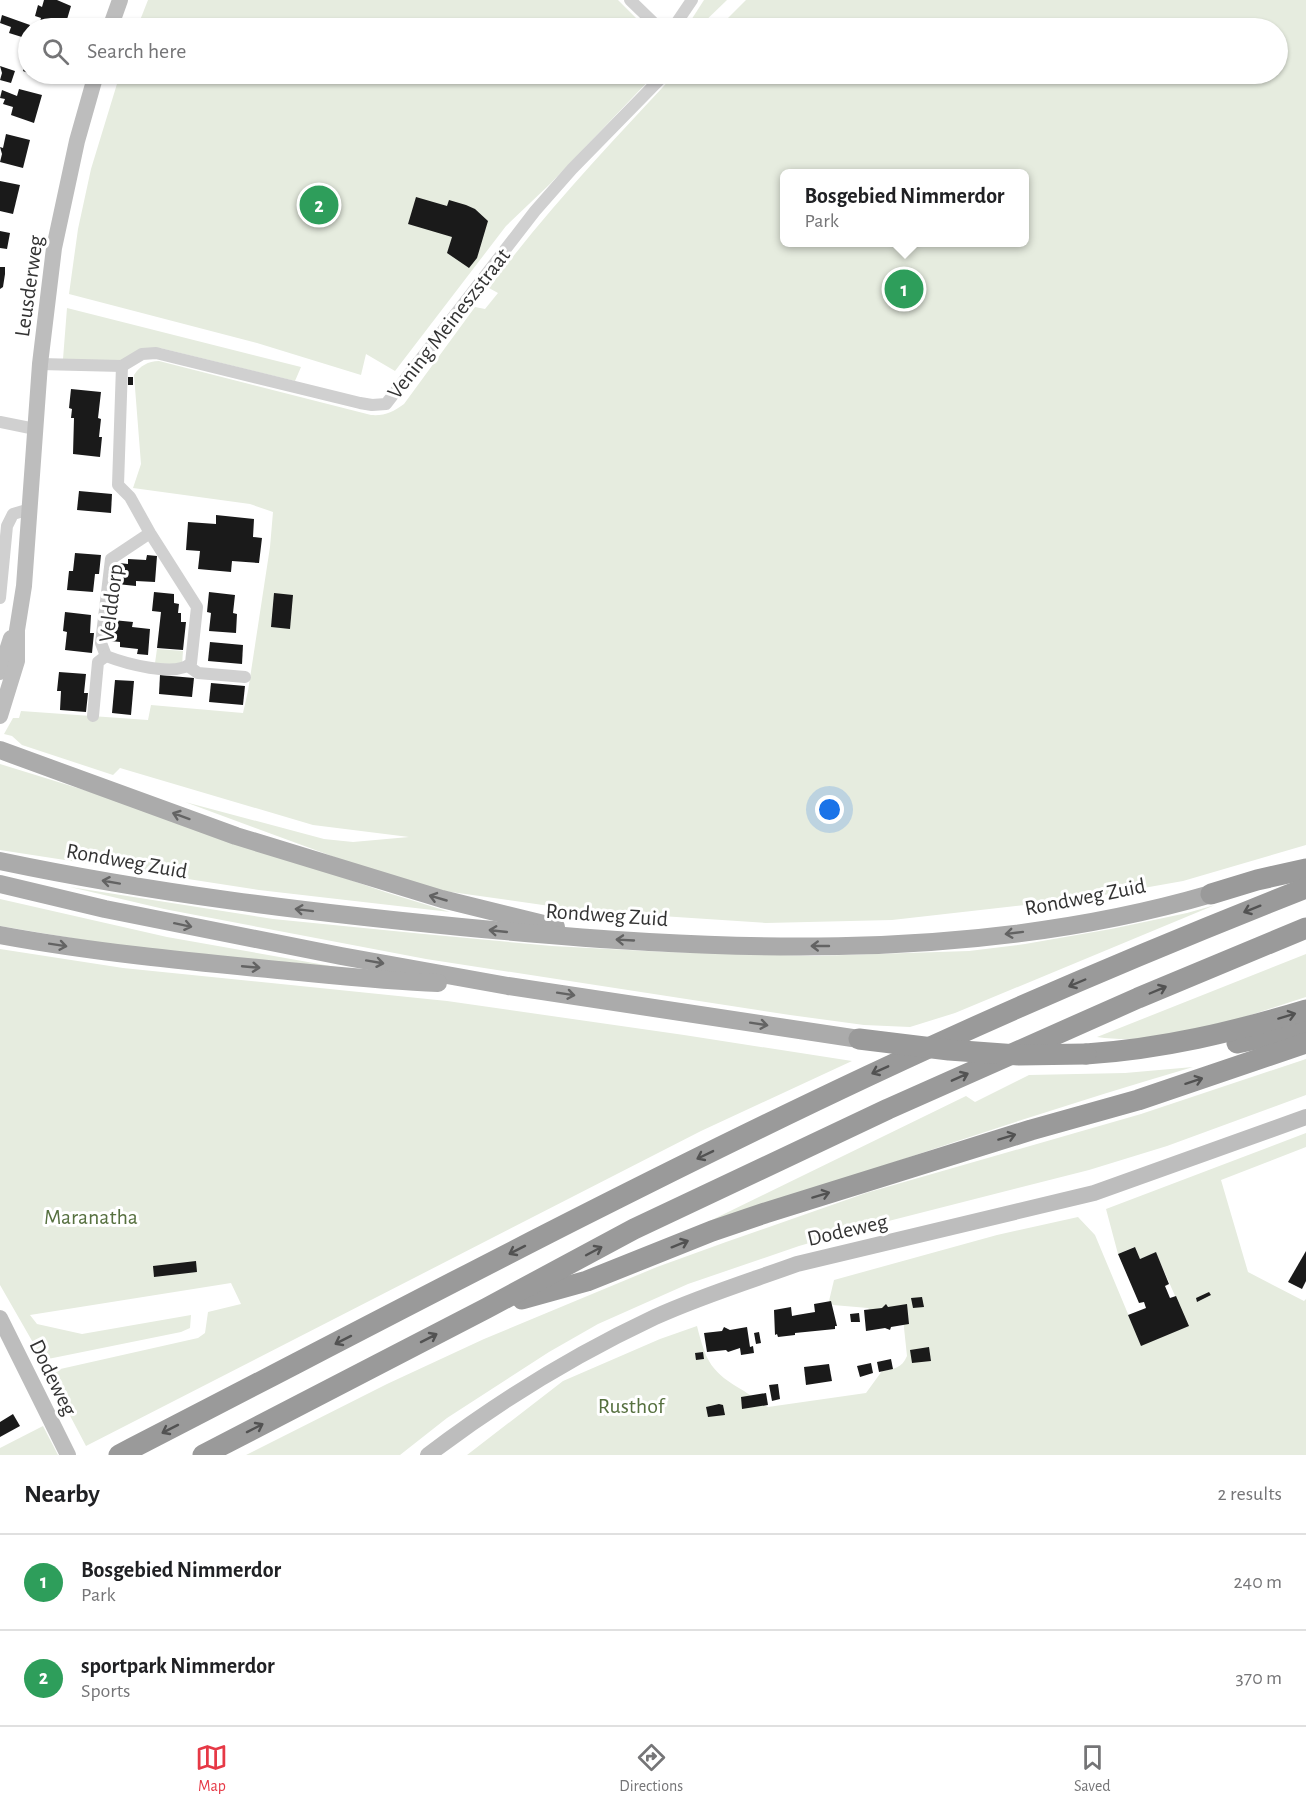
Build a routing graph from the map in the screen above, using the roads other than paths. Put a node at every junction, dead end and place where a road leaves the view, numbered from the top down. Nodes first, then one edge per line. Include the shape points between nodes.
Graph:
1 (120, 0) edge
2 (630, 0) edge
3 (692, 0) edge
4 (114, 18) edge
5 (649, 18) edge
6 (680, 18) edge
7 (93, 84) edge
8 (655, 84) edge
9 (40, 364) junction
10 (122, 366) junction
11 (0, 422) edge
12 (34, 429) junction
13 (30, 509) junction
14 (150, 533) junction
15 (0, 598) edge
16 (106, 656) junction
17 (8, 663) edge
18 (188, 666) junction
19 (245, 677) dead end
20 (0, 716) edge
21 (93, 716) dead end
22 (0, 750) edge
23 (0, 861) edge
24 (1306, 869) edge
25 (0, 884) edge
26 (1306, 888) edge
27 (1211, 894) joint
28 (1306, 928) edge
29 (0, 934) edge
30 (598, 938) junction
31 (508, 986) junction
32 (1306, 1010) edge
33 (1306, 1028) edge
34 (859, 1039) joint
35 (1306, 1043) edge
36 (1086, 1054) junction
37 (1306, 1117) edge
38 (487, 1308) junction
39 (0, 1318) edge
40 (68, 1455) edge
41 (119, 1455) edge
42 (203, 1455) edge
43 (428, 1455) edge

1 - 4 street
2 - 5 street
3 - 6 street
7 - 9 street, Leusderweg via 54,248
8 - 10 street, Vening Meineszstraat via 534,211 386,404 360,404 156,353 142,354
9 - 10 street, Vening Meineszstraat
9 - 12 street, Leusderweg
10 - 14 street via 118,485 130,497
11 - 12 street
12 - 13 street, Leusderweg
13 - 15 street via 13,514 7,526
13 - 17 street, Leusderweg via 24,586
14 - 16 street, Velddorp via 111,559 102,643
14 - 18 street via 196,607
16 - 18 street, Velddorp via 171,670
16 - 21 street, Velddorp via 98,662
17 - 20 street, Leusderweg
18 - 19 street, Velddorp via 198,673
30 -> 22 main road via 442,899 298,856
30 -> 23 main road, Rondweg Zuid via 387,920 258,904
24 - 27 highway
25 -> 31 main road via 186,926
26 -> 41 highway via 869,1075 630,1192
27 -> 30 main road, Rondweg Zuid via 1076,924 905,944 748,946
38 -> 28 highway via 634,1229 888,1109
29 -> 31 main road via 169,960 392,981
31 -> 34 main road
36 -> 32 highway via 1167,1046
33 - 36 highway via 1179,1053 1119,1060
34 - 36 highway, bridge via 1019,1055
38 -> 35 highway via 587,1281 765,1213 1138,1100
37 - 43 street, Dodeweg via 1094,1193 797,1264 750,1280 597,1346 506,1399
42 -> 38 highway
39 - 40 street, Dodeweg

